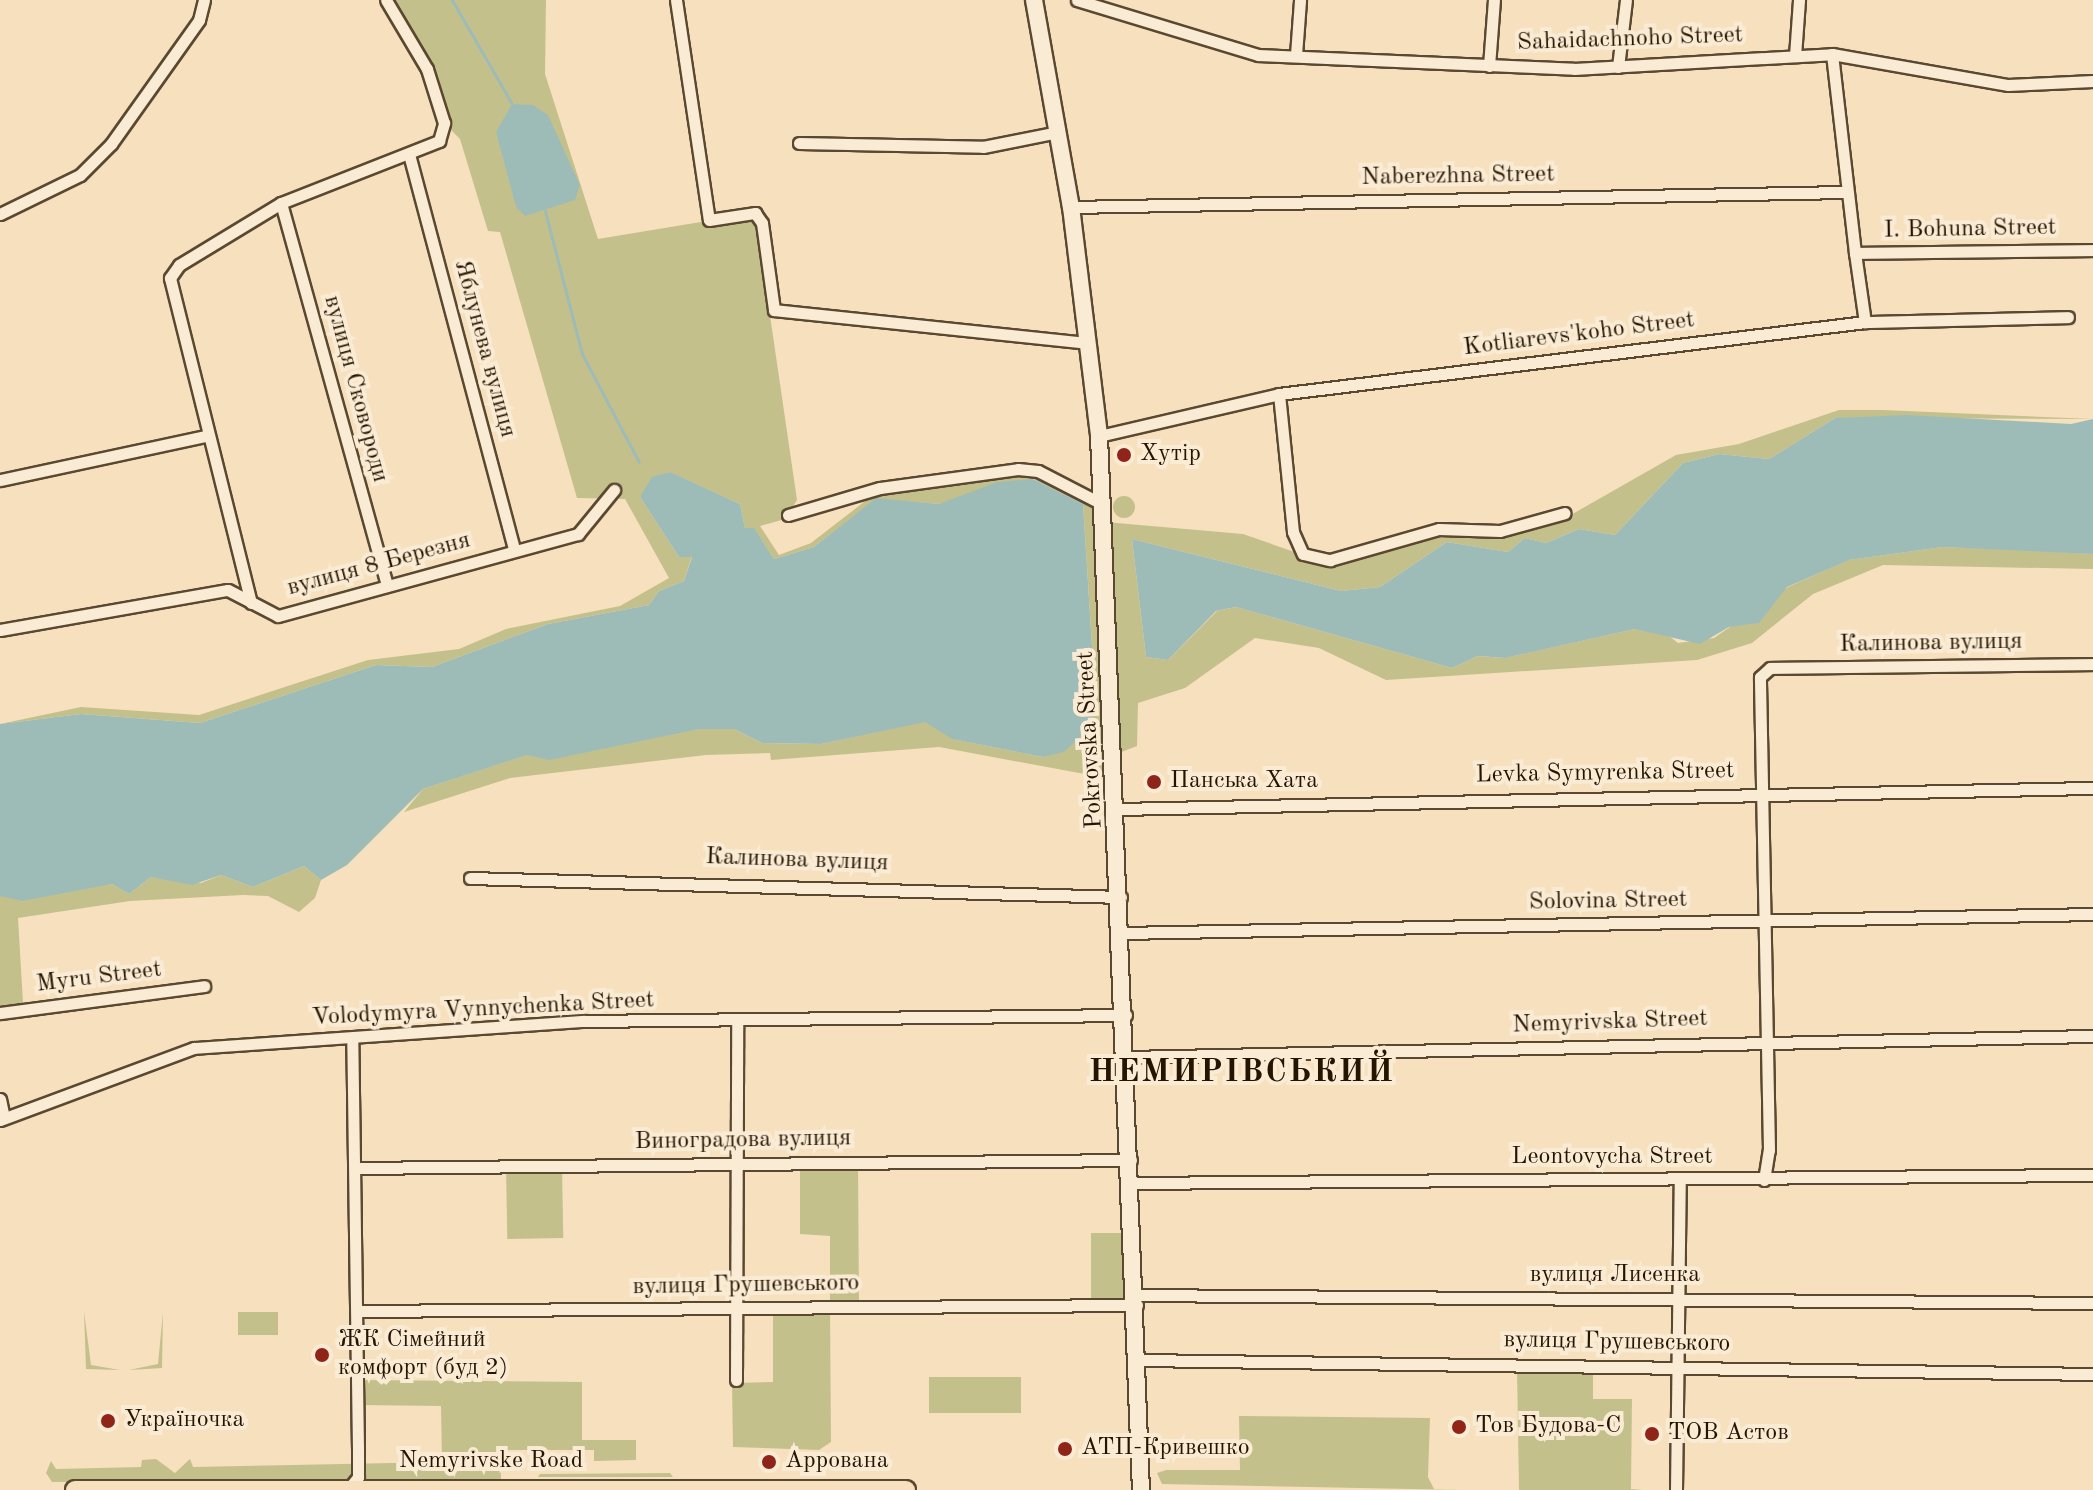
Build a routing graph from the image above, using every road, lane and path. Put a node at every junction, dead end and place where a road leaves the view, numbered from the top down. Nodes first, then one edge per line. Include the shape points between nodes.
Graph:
1 (204, 0) edge
2 (386, 0) edge
3 (676, 0) edge
4 (1034, 0) edge
5 (1077, 0) edge
6 (1300, 0) edge
7 (1494, 0) edge
8 (1626, 0) edge
9 (1799, 0) edge
10 (1832, 54) junction
11 (1296, 55) junction
12 (1795, 56) junction
13 (1489, 66) junction
14 (1618, 67) junction
15 (2093, 81) edge
16 (1058, 132) junction
17 (799, 143) dead end
18 (410, 158) junction
19 (1846, 192) junction
20 (281, 203) junction
21 (1071, 207) junction
22 (0, 214) edge
23 (2093, 250) edge
24 (1855, 253) junction
25 (2068, 317) dead end
26 (1865, 322) junction
27 (1088, 343) junction
28 (1279, 394) junction
29 (206, 436) junction
30 (1099, 436) junction
31 (0, 480) edge
32 (614, 490) dead end
33 (1104, 505) junction
34 (1565, 513) dead end
35 (788, 515) dead end
36 (514, 550) junction
37 (387, 586) junction
38 (251, 603) junction
39 (0, 630) edge
40 (2093, 664) edge
41 (2093, 788) edge
42 (1764, 794) junction
43 (1119, 809) junction
44 (470, 878) dead end
45 (1121, 897) junction
46 (2093, 914) edge
47 (1764, 920) junction
48 (1123, 933) junction
49 (204, 986) dead end
50 (0, 1013) edge
51 (1126, 1015) junction
52 (737, 1022) junction
53 (2093, 1036) edge
54 (1768, 1038) junction
55 (352, 1041) junction
56 (1128, 1057) junction
57 (0, 1099) edge
58 (2, 1119) edge
59 (1131, 1160) junction
60 (737, 1163) junction
61 (355, 1168) junction
62 (2093, 1175) edge
63 (1680, 1179) junction
64 (1764, 1180) junction
65 (1132, 1183) junction
66 (1680, 1298) junction
67 (1137, 1300) junction
68 (2093, 1303) edge
69 (736, 1309) junction
70 (357, 1311) junction
71 (1140, 1360) junction
72 (1678, 1366) junction
73 (2093, 1374) edge
74 (736, 1380) dead end
75 (358, 1484) junction
76 (1142, 1486) edge
77 (75, 1490) edge
78 (906, 1490) edge
79 (1676, 1490) edge

1 - 22 street via 199,20 111,144 80,175
2 - 18 street via 420,55 444,123 439,141
3 - 27 street via 709,220 755,213 762,223 774,310
4 - 16 street, Pokrovska Street
5 - 11 street, Sahaidachnoho Street via 1201,43
6 - 11 street
7 - 13 street
8 - 14 street
9 - 12 street
10 - 12 street, Sahaidachnoho Street
10 - 15 street, Sahaidachnoho Street via 2008,85
10 - 19 street, I. Bohuna Street
11 - 13 street, Sahaidachnoho Street
12 - 14 street, Sahaidachnoho Street
13 - 14 street, Sahaidachnoho Street
16 - 17 street via 983,147
16 - 21 street, Pokrovska Street
18 - 20 street
18 - 36 street, Яблунева вулиця
19 - 21 street, Naberezhna Street
19 - 24 street, I. Bohuna Street
20 - 29 street via 179,265 170,278
20 - 37 street, вулиця Сковороди
21 - 27 street, Pokrovska Street
23 - 24 street, I. Bohuna Street
24 - 26 street
25 - 26 street, Kotliarevs'koho Street
26 - 28 street, Kotliarevs'koho Street
27 - 30 street, Pokrovska Street
28 - 30 street, Kotliarevs'koho Street
28 - 34 street via 1293,532 1303,554 1330,560 1439,529 1500,531
29 - 31 street
29 - 38 street
30 - 33 street, Pokrovska Street
32 - 36 street, вулиця 8 Березня via 578,534
33 - 35 street via 1038,471 1018,469 880,488
33 - 43 street, Pokrovska Street
36 - 37 street, вулиця 8 Березня
37 - 38 street, вулиця 8 Березня via 278,616
38 - 39 street, вулиця 8 Березня via 228,590
40 - 42 street, Калинова вулиця via 1770,668 1760,677
41 - 42 street, Levka Symyrenka Street
42 - 43 street, Levka Symyrenka Street
42 - 47 street
43 - 45 street, Pokrovska Street
44 - 45 street, Калинова вулиця
45 - 48 street, Pokrovska Street
46 - 47 street, Solovina Street
47 - 48 street, Solovina Street
47 - 54 street
48 - 51 street, Pokrovska Street
49 - 50 street, Myru Street
51 - 52 street, Volodymyra Vynnychenka Street
51 - 56 street, Pokrovska Street
52 - 55 street, Volodymyra Vynnychenka Street via 583,1021
52 - 60 street
53 - 54 street, Nemyrivska Street
54 - 56 street, Nemyrivska Street via 1326,1057
54 - 64 street
55 - 58 street, Volodymyra Vynnychenka Street via 176,1050
55 - 61 street
56 - 59 street, Pokrovska Street
57 - 58 street
59 - 60 street, Виноградова вулиця
59 - 65 street, Pokrovska Street
60 - 61 street, Виноградова вулиця
60 - 69 street
61 - 70 street
62 - 64 street, Leontovycha Street
63 - 64 street, Leontovycha Street
63 - 65 street, Leontovycha Street
63 - 66 street
65 - 67 street, Pokrovska Street
66 - 67 street, вулиця Лисенка
66 - 68 street, вулиця Лисенка
66 - 72 street
67 - 69 street, вулиця Грушевського
67 - 71 street, Pokrovska Street
69 - 70 street, вулиця Грушевського
69 - 74 street
70 - 75 street
71 - 72 street, вулиця Грушевського
71 - 76 street, Pokrovska Street
72 - 73 street, вулиця Грушевського
72 - 79 street
75 - 77 main road, Nemyrivske Road
75 - 78 main road, Nemyrivske Road

